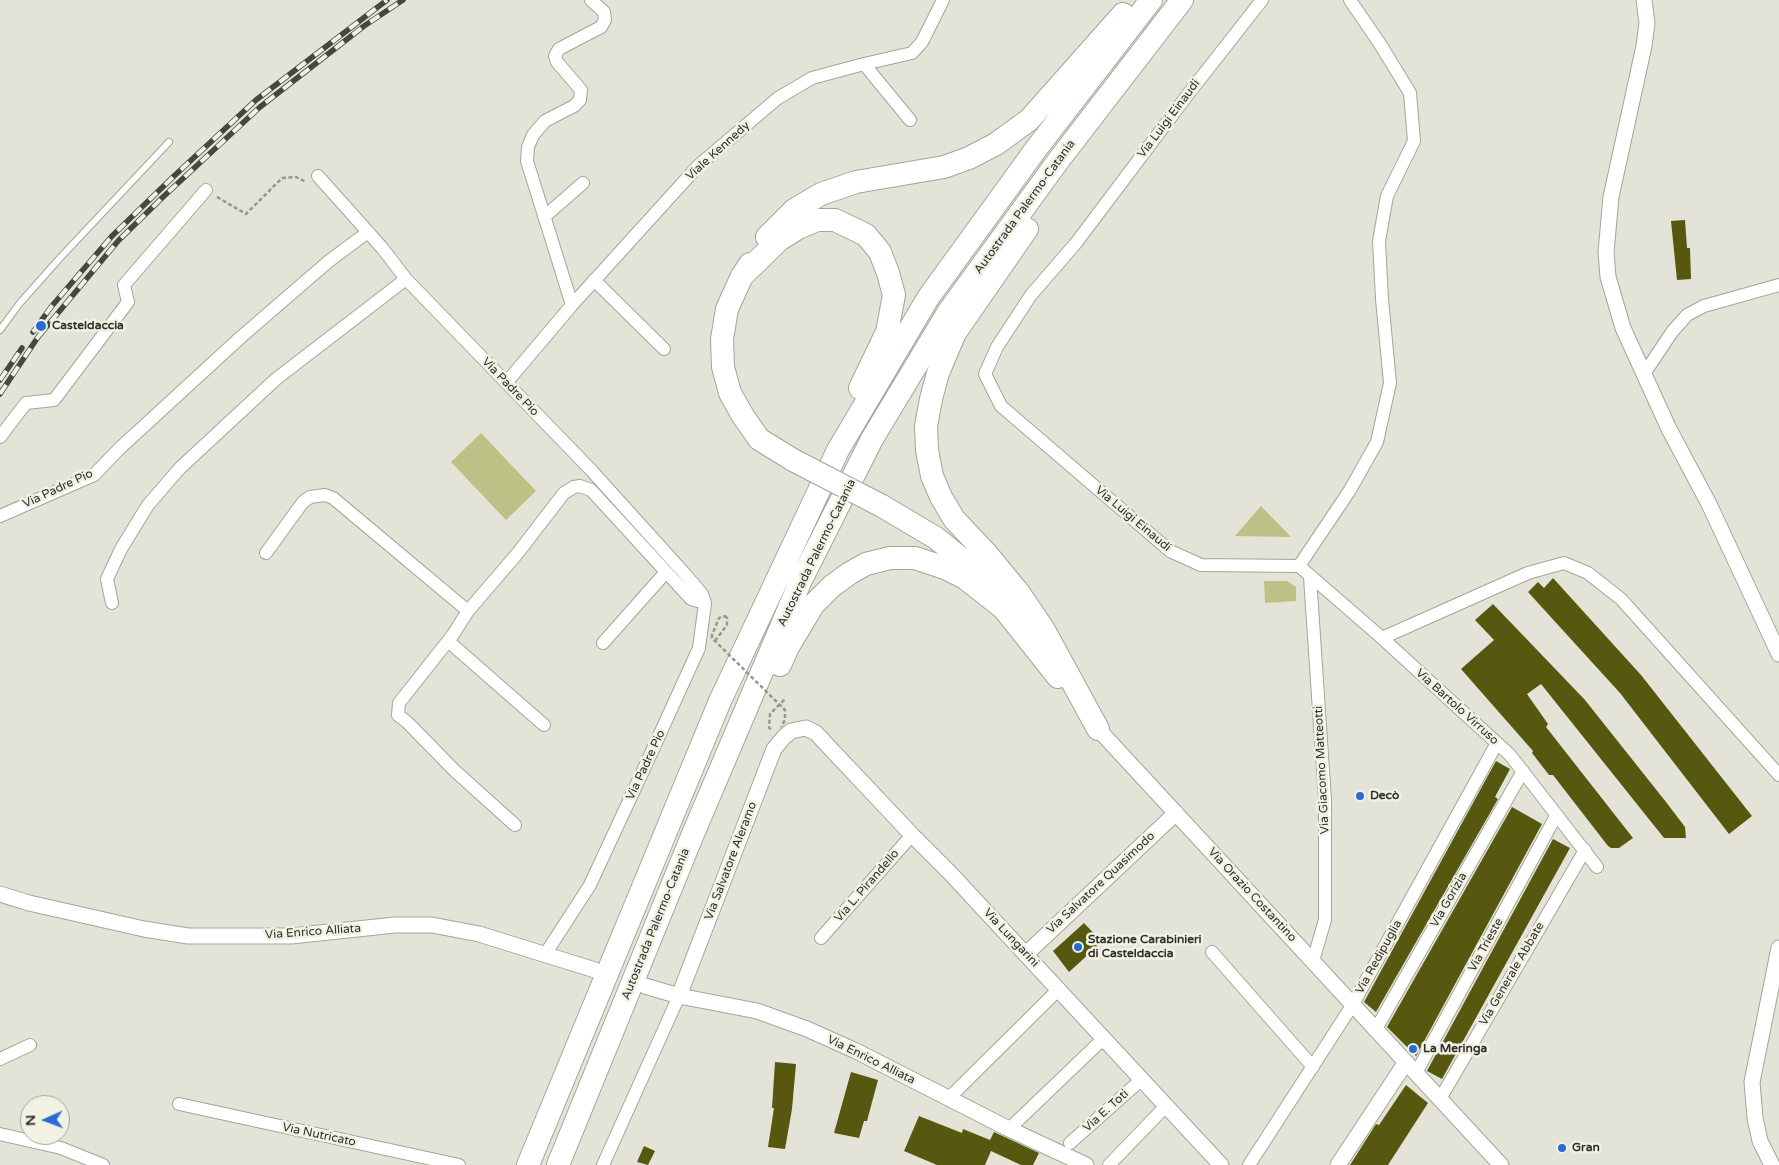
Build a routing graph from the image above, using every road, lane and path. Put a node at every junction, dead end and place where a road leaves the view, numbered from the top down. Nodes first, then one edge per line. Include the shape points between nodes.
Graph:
1 (591, 0) edge
2 (943, 0) edge
3 (1135, 0) edge
4 (1151, 0) edge
5 (1182, 0) edge
6 (1198, 0) edge
7 (1262, 0) edge
8 (1350, 0) edge
9 (1644, 0) edge
10 (864, 64) junction
11 (910, 120) dead end
12 (169, 142) dead end
13 (318, 176) joint
14 (583, 183) dead end
15 (206, 190) joint
16 (544, 217) junction
17 (368, 232) junction
18 (742, 276) junction
19 (406, 279) junction
20 (594, 280) junction
21 (1779, 285) edge
22 (572, 305) junction
23 (0, 330) edge
24 (664, 349) dead end
25 (1644, 374) junction
26 (506, 383) junction
27 (0, 437) edge
28 (0, 516) edge
29 (266, 553) dead end
30 (1299, 566) junction
31 (666, 572) junction
32 (1310, 577) junction
33 (112, 603) dead end
34 (704, 603) junction
35 (468, 611) junction
36 (1006, 611) junction
37 (1382, 638) junction
38 (448, 641) junction
39 (603, 643) dead end
40 (699, 648) junction
41 (1779, 654) edge
42 (786, 698) dead end
43 (544, 725) dead end
44 (786, 729) junction
45 (1098, 729) junction
46 (1496, 743) junction
47 (1523, 771) junction
48 (1779, 774) edge
49 (1176, 813) junction
50 (1556, 816) junction
51 (515, 825) dead end
52 (693, 834) junction
53 (912, 835) junction
54 (1585, 850) junction
55 (1597, 867) dead end
56 (0, 894) edge
57 (628, 922) junction
58 (822, 938) dead end
59 (1779, 948) edge
60 (1212, 952) dead end
61 (546, 954) junction
62 (1026, 954) junction
63 (1313, 961) junction
64 (595, 970) dead end
65 (645, 986) dead end
66 (1058, 989) junction
67 (679, 996) junction
68 (1353, 1004) junction
69 (1376, 1029) junction
70 (1104, 1038) junction
71 (30, 1045) dead end
72 (0, 1059) edge
73 (1313, 1067) junction
74 (1411, 1068) junction
75 (1142, 1079) junction
76 (1440, 1098) junction
77 (948, 1099) junction
78 (179, 1104) dead end
79 (1166, 1106) junction
80 (1009, 1129) junction
81 (0, 1134) edge
82 (1070, 1143) dead end
83 (103, 1165) edge
84 (459, 1165) edge
85 (528, 1165) edge
86 (558, 1165) edge
87 (603, 1165) edge
88 (1086, 1165) edge
89 (1109, 1165) edge
90 (1221, 1165) edge
91 (1249, 1165) edge
92 (1338, 1165) edge
93 (1501, 1165) edge
94 (1772, 1165) edge

1 - 16 street via 604,12 605,20 601,27 559,49 555,56 581,90 580,100 545,121 528,147 527,160
2 - 10 street, Viale Kennedy via 922,42 912,53
3 - 18 highway via 1029,120 996,144 944,167 856,182 822,194 794,210 769,234
4 - 57 highway, Autostrada Palermo-Catania via 1036,149 928,298 838,450 720,702
5 - 52 highway, Autostrada Palermo-Catania via 1058,161 950,311 872,439 801,580
6 - 45 highway via 1070,169 955,333 938,373 926,426 932,476 941,497 954,519 986,553 1044,630
7 - 30 street, Via Luigi Einaudi via 1076,243 1031,295 997,347 985,374 1001,406 1170,551 1201,565
8 - 30 street via 1410,94 1414,142 1388,196 1379,241 1390,383 1377,442 1350,490
9 - 25 street via 1647,23 1644,46 1611,197 1606,252 1608,277 1623,328
10 - 11 street
10 - 20 street, Viale Kennedy via 812,78 778,98 699,165
12 - 23 lane via 58,259
13 - 15 path via 307,182 296,177 282,178 246,214
13 - 17 street
14 - 16 street
15 - 27 street via 124,286 128,302 54,400 26,403
16 - 22 street
17 - 19 street, Via Padre Pio
17 - 28 street, Via Padre Pio via 329,261 241,337 94,475
18 - 36 highway, bridge via 727,309 722,339 723,367 730,393 759,439 936,538 969,565
18 - 57 highway via 778,240 817,220 835,220 866,234 880,252 894,295 887,332 827,447 710,699 651,846
19 - 26 street, Via Padre Pio
19 - 33 street via 276,379 180,468 148,505 121,549 107,579
20 - 22 street, Viale Kennedy
20 - 24 street
21 - 25 street via 1704,306 1687,315
22 - 26 street, Viale Kennedy
25 - 41 street
26 - 34 street, Via Padre Pio via 591,470 684,573 702,594
29 - 35 street via 303,502 310,497 325,495 339,503
30 - 32 street, Via Bartolo Virruso
31 - 34 street via 691,598
31 - 35 street via 591,490 574,487 564,493
31 - 39 street
32 - 37 street, Via Bartolo Virruso
32 - 63 street, Via Giacomo Matteotti via 1325,800 1325,920
34 - 40 street, Via Padre Pio
35 - 38 street
36 - 45 highway
36 - 52 highway via 965,578 915,558 890,558 866,564 832,586 813,605 788,647 757,716
37 - 46 street, Via Bartolo Virruso
37 - 48 street via 1528,573 1564,563 1588,573 1621,599
38 - 43 street
38 - 51 street via 400,704 398,715
40 - 44 path, bridge via 709,648 721,634 727,625 727,617 719,618 712,638 785,710
40 - 61 street, Via Padre Pio via 590,885
42 - 44 path via 770,714 769,728 776,733
44 - 53 street, Via Lungarini via 806,728 816,733
44 - 67 street, Via Salvatore Aleramo via 774,749
45 - 49 street, Via Orazio Costantino
46 - 47 street, Via Bartolo Virruso
46 - 68 street, Via Redipuglia
47 - 50 street, Via Bartolo Virruso
47 - 69 street, Via Gorizia
49 - 62 street, Via Salvatore Quasimodo
49 - 63 street, Via Orazio Costantino
50 - 54 street, Via Bartolo Virruso
50 - 74 street, Via Trieste
52 - 86 highway, Autostrada Palermo-Catania
53 - 58 street, Via L. Pirandello
53 - 62 street, Via Lungarini
54 - 55 street, Via Bartolo Virruso
54 - 76 street, Via Generale Abbate
56 - 61 street, Via Enrico Alliata via 144,929 188,936 291,936 432,925 479,934
57 - 85 highway, Autostrada Palermo-Catania
59 - 94 street via 1752,1082 1760,1141
60 - 73 street
61 - 64 street, Via Enrico Alliata
62 - 66 street, Via Lungarini
63 - 68 street, Via Orazio Costantino
65 - 67 street, Via Enrico Alliata
66 - 70 street, Via Lungarini
66 - 77 street
67 - 77 street, Via Enrico Alliata via 756,1011 807,1029
67 - 87 street
68 - 69 street, Via Orazio Costantino
68 - 73 street, Via Redipuglia
69 - 74 street, Via Orazio Costantino
70 - 75 street, Via Lungarini
70 - 80 street
71 - 72 street
73 - 91 street, Via Redipuglia
74 - 76 street, Via Orazio Costantino
74 - 92 street
75 - 79 street, Via Lungarini
75 - 82 street, Via E. Toti
76 - 93 street, Via Orazio Costantino
77 - 80 street, Via Enrico Alliata
78 - 84 street, Via Nutricato
79 - 89 street
79 - 90 street, Via Lungarini
80 - 88 street, Via Enrico Alliata
81 - 83 street via 61,1148

